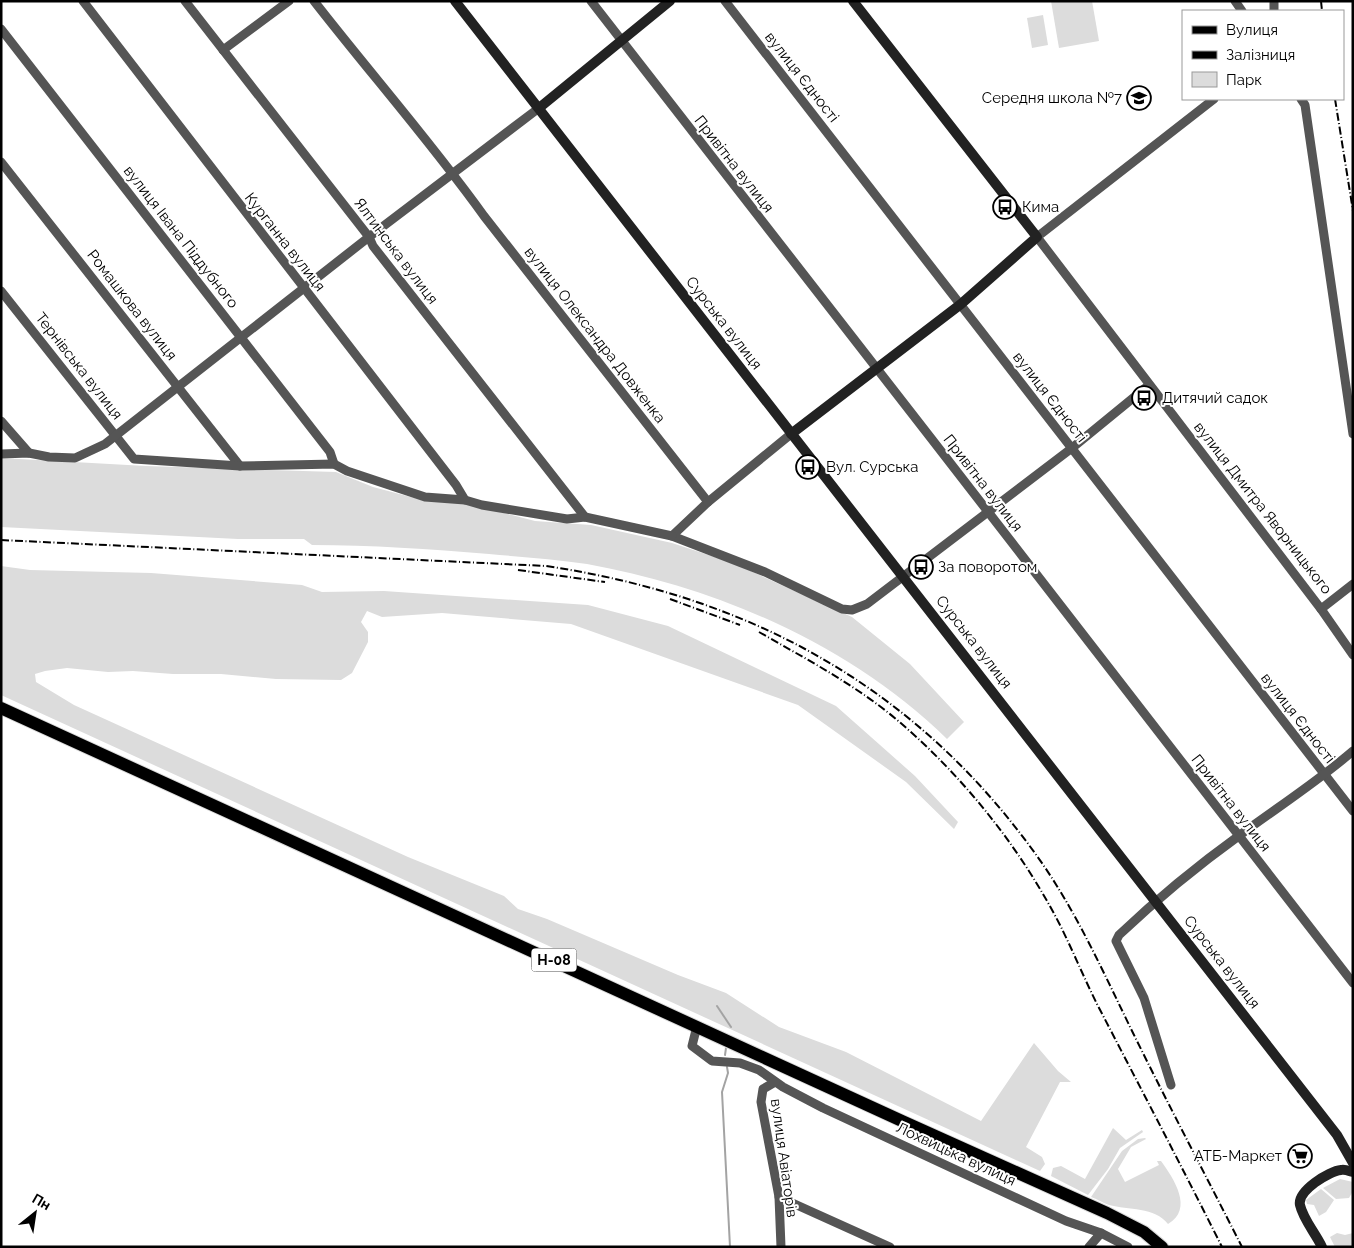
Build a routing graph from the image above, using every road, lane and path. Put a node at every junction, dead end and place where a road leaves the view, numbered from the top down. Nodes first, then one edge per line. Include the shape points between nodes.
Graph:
1 (82, 1) edge
2 (185, 1) edge
3 (289, 1) edge
4 (314, 1) edge
5 (455, 1) edge
6 (591, 1) edge
7 (670, 1) edge
8 (725, 1) edge
9 (853, 1) edge
10 (1, 30) edge
11 (620, 41) junction
12 (223, 50) junction
13 (1213, 100) edge
14 (1302, 100) edge
15 (539, 108) junction
16 (1, 162) edge
17 (454, 173) junction
18 (369, 237) junction
19 (1037, 237) junction
20 (304, 289) junction
21 (1, 291) edge
22 (961, 304) junction
23 (242, 338) junction
24 (875, 368) junction
25 (1149, 385) junction
26 (178, 386) junction
27 (1, 421) edge
28 (792, 434) junction
29 (1353, 434) edge
30 (115, 435) junction
31 (1072, 448) junction
32 (29, 453) junction
33 (1, 454) edge
34 (334, 464) junction
35 (240, 466) junction
36 (465, 500) junction
37 (708, 502) junction
38 (989, 511) junction
39 (585, 517) junction
40 (672, 536) junction
41 (903, 575) junction
42 (1353, 584) edge
43 (1321, 608) junction
44 (1353, 656) edge
45 (1, 708) edge
46 (1353, 751) edge
47 (1325, 775) junction
48 (1353, 811) edge
49 (1238, 836) junction
50 (1155, 901) junction
51 (1353, 983) edge
52 (697, 1026) junction
53 (775, 1082) junction
54 (1171, 1085) dead end
55 (1353, 1163) edge
56 (1353, 1172) edge
57 (779, 1197) junction
58 (1101, 1233) junction
59 (781, 1247) edge
60 (890, 1247) edge
61 (1089, 1247) edge
62 (1128, 1247) edge
63 (1162, 1247) edge
64 (1322, 1247) edge

1 - 20 street, Курганна вулиця
2 - 12 street, Ялтинська вулиця
3 - 12 street
4 - 17 street, вулиця Олександра Довженка
5 - 15 street, Сурська вулиця
6 - 11 street, Привітна вулиця
7 - 11 street
8 - 22 street, вулиця Єдності
9 - 19 street, вулиця Дмитра Яворницького
10 - 23 street, вулиця Івана Піддубного
11 - 15 street
11 - 24 street, Привітна вулиця
12 - 18 street, Ялтинська вулиця
13 - 19 street
14 - 29 street via 1305,105
15 - 17 street
15 - 28 street, Сурська вулиця
16 - 26 street, Ромашкова вулиця
17 - 18 street
17 - 37 street, вулиця Олександра Довженка via 484,216
18 - 20 street
18 - 39 street, Ялтинська вулиця
19 - 22 street
19 - 25 street, вулиця Дмитра Яворницького
20 - 23 street
20 - 36 street, Курганна вулиця
21 - 30 street, Тернівська вулиця
22 - 24 street
22 - 31 street, вулиця Єдності
23 - 26 street
23 - 34 street, вулиця Івана Піддубного via 330,452
24 - 28 street
24 - 38 street, Привітна вулиця
25 - 31 street
25 - 43 street, вулиця Дмитра Яворницького
26 - 30 street
26 - 35 street, Ромашкова вулиця
27 - 32 street
28 - 37 street
28 - 41 street, Сурська вулиця
30 - 32 street via 105,444 75,458
30 - 35 street, Тернівська вулиця via 134,459
31 - 38 street
31 - 47 street, вулиця Єдності
32 - 33 street
34 - 35 street
34 - 36 street via 416,494
36 - 39 street via 536,515 566,519
37 - 40 street
38 - 41 street
38 - 49 street, Привітна вулиця
39 - 40 street
40 - 41 street via 766,572 842,609 852,610 867,604
41 - 50 street, Сурська вулиця
42 - 43 street
43 - 44 street, вулиця Дмитра Яворницького
45 - 52 main road, Н-08
46 - 47 street
47 - 48 street, вулиця Єдності
47 - 49 street
49 - 50 street
49 - 51 street, Привітна вулиця
50 - 54 street via 1116,941 1144,998
50 - 55 street, Сурська вулиця via 1336,1135
52 - 53 street, Лохвицька вулиця via 692,1046 706,1057 712,1061 740,1063 759,1070
52 - 63 main road, Н-08 via 1107,1214 1144,1232
53 - 57 street, вулиця Авіаторів via 763,1089 761,1102
53 - 58 street, Лохвицька вулиця via 822,1108 1066,1221
56 - 64 street via 1341,1170 1332,1173 1307,1188 1301,1196 1300,1205
57 - 59 street, вулиця Авіаторів
57 - 60 street
58 - 61 street
58 - 62 street, Лохвицька вулиця

